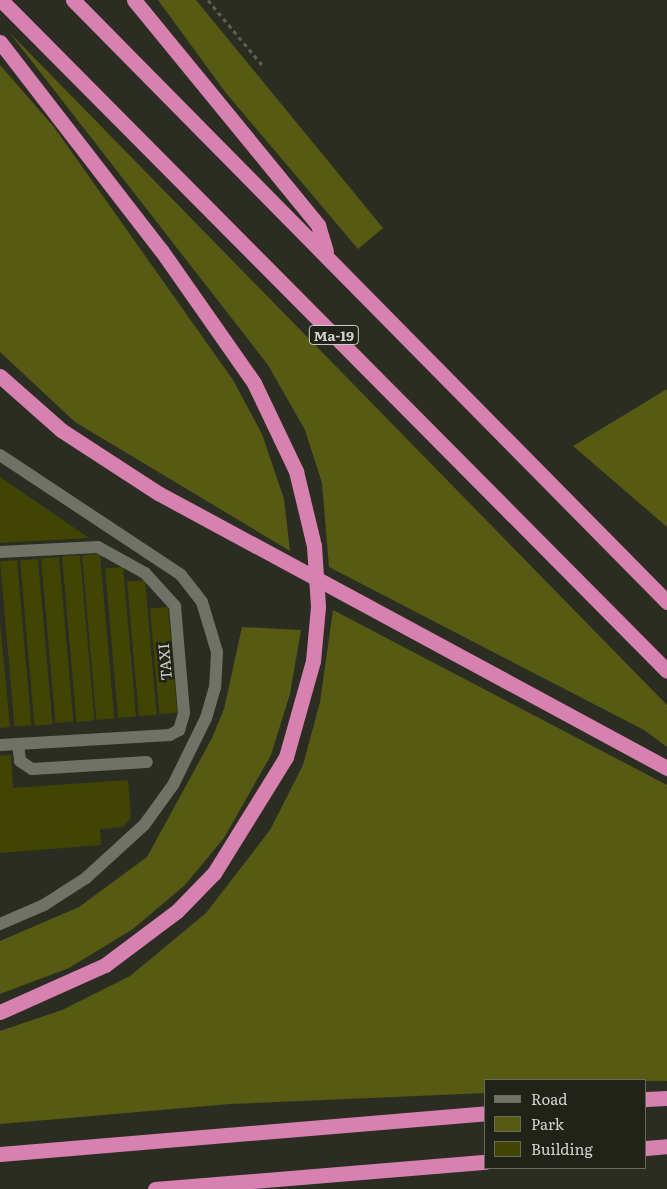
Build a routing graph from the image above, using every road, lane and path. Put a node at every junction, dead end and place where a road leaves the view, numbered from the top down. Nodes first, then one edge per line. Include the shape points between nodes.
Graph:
1 (1, 0) edge
2 (72, 0) edge
3 (134, 0) edge
4 (208, 0) edge
5 (0, 42) edge
6 (263, 66) dead end
7 (328, 255) junction
8 (0, 376) edge
9 (0, 455) edge
10 (0, 552) edge
11 (667, 602) edge
12 (667, 672) edge
13 (18, 744) junction
14 (0, 745) edge
15 (147, 762) dead end
16 (667, 768) edge
17 (0, 924) edge
18 (0, 1012) edge
19 (667, 1098) edge
20 (647, 1100) edge
21 (484, 1113) edge
22 (667, 1146) edge
23 (647, 1148) edge
24 (0, 1154) edge
25 (484, 1162) edge
26 (154, 1189) edge

1 - 12 highway, Ma-19
2 - 7 highway
3 - 7 highway via 318,225
4 - 6 path
5 - 18 highway via 161,250 254,382 282,435 311,526 317,572 316,633 302,709 286,757 214,873 177,912 105,965
7 - 11 highway
8 - 16 highway via 61,430 158,493
9 - 17 street via 181,576 202,602 217,652 215,687 206,718 173,785 144,825 86,878 44,905
10 - 13 street, TAXI via 105,548 145,573 176,613 184,713 179,730 170,735
13 - 14 street, TAXI
13 - 15 street via 20,761 32,769
19 - 20 highway
21 - 24 highway
22 - 23 highway
25 - 26 highway

